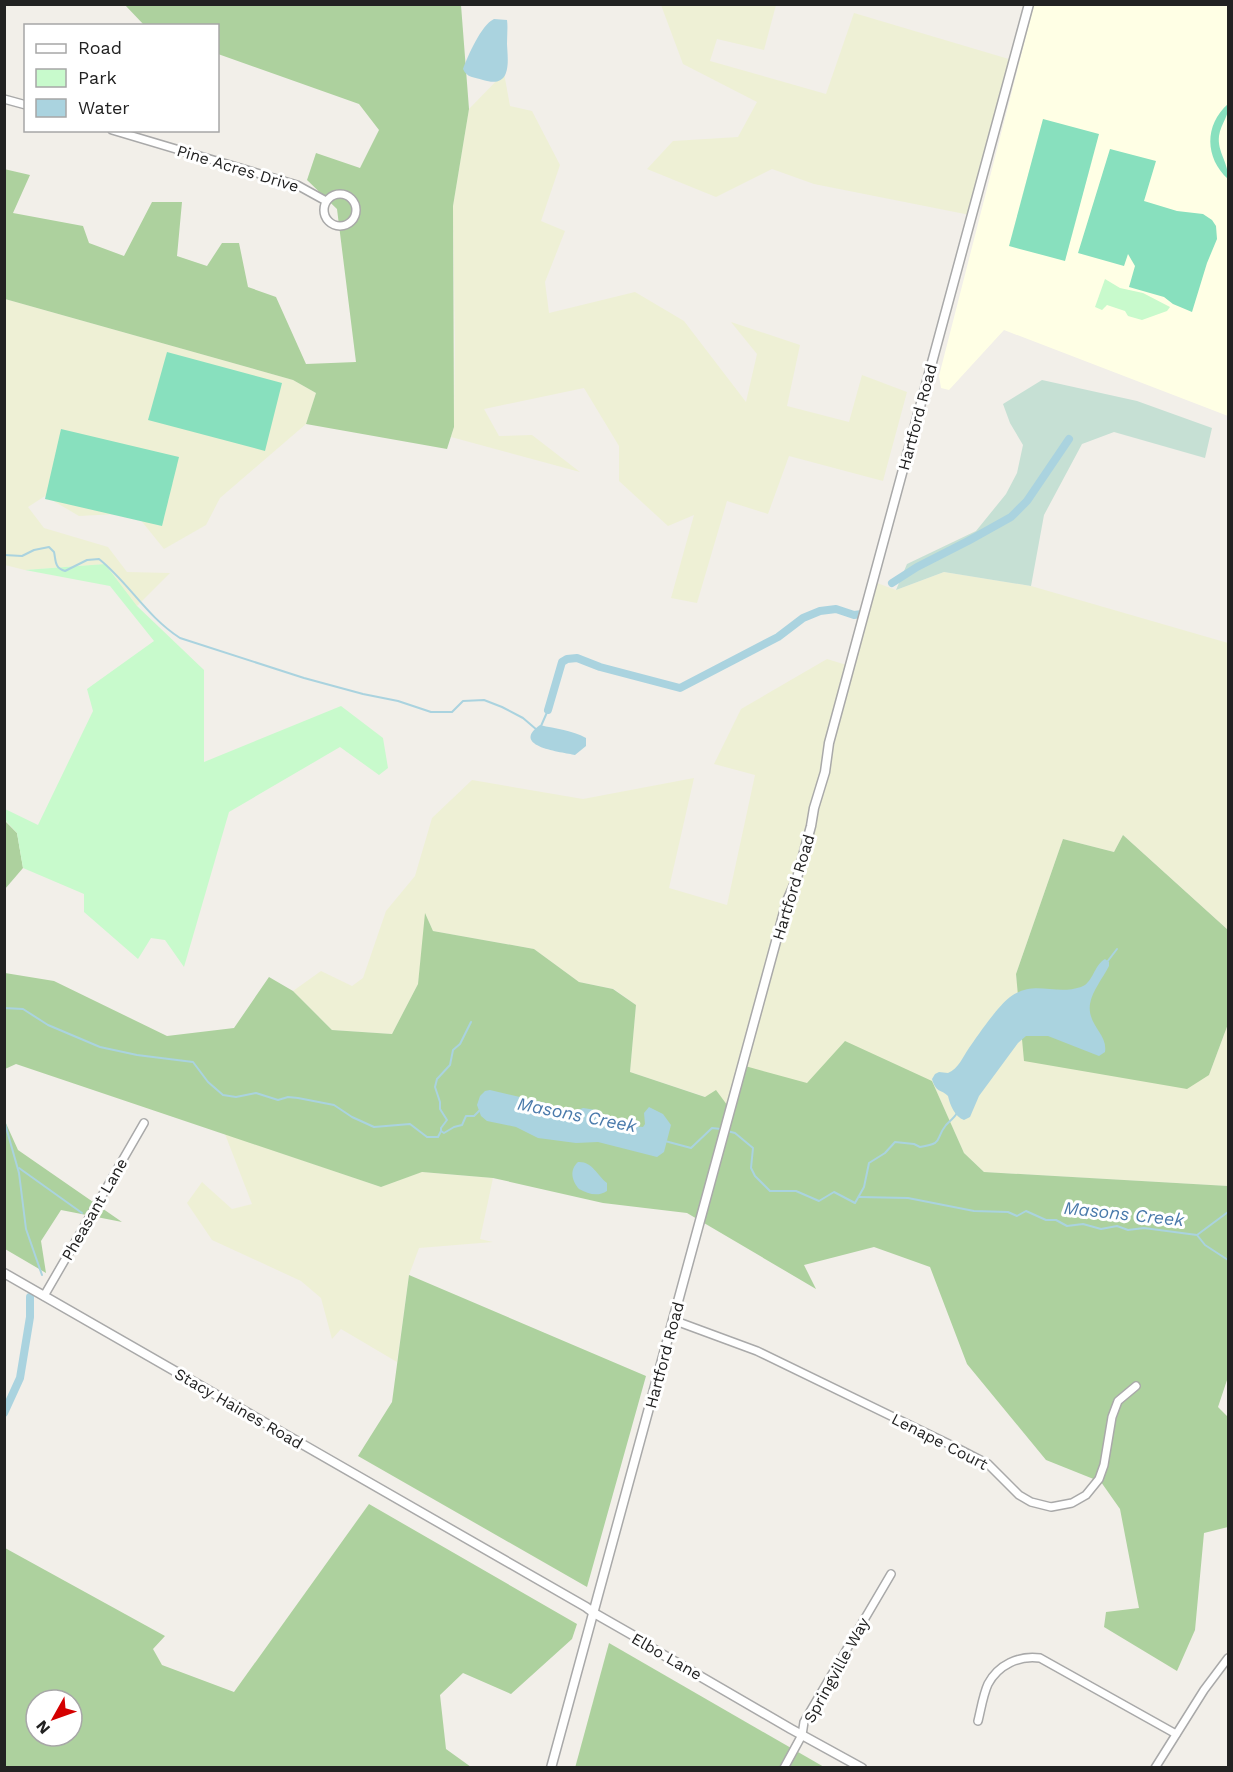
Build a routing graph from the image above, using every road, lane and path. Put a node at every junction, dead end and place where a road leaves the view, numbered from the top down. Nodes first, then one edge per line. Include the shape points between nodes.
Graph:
1 (1029, 4) edge
2 (4, 99) edge
3 (24, 104) edge
4 (119, 132) edge
5 (326, 201) junction
6 (144, 1123) dead end
7 (4, 1273) edge
8 (44, 1296) junction
9 (674, 1320) junction
10 (1136, 1386) dead end
11 (473, 1544) joint
12 (891, 1574) dead end
13 (594, 1613) junction
14 (1228, 1658) edge
15 (978, 1721) dead end
16 (1176, 1734) junction
17 (802, 1735) junction
18 (551, 1767) edge
19 (784, 1767) edge
20 (862, 1767) edge
21 (1155, 1767) edge

1 - 9 street, Hartford Road via 829,743 797,878 787,901
2 - 3 street
4 - 5 street, Pine Acres Drive via 297,185
5 - 5 street via 326,219 342,227 351,223 357,206 352,198 334,195
6 - 8 street, Pheasant Lane
7 - 8 street, Stacy Haines Road
8 - 11 street, Stacy Haines Road
9 - 10 street, Lenape Court via 757,1351 988,1464 1027,1500 1041,1506 1072,1503 1094,1487 1104,1465 1118,1401
9 - 13 street, Hartford Road
11 - 13 street, Elbo Lane
12 - 17 street, Springville Way via 804,1722
13 - 17 street, Elbo Lane
13 - 18 street, Hartford Road
14 - 16 street
15 - 16 street via 992,1679 1008,1664 1027,1656 1040,1658
16 - 21 street
17 - 19 street, Springville Way
17 - 20 street, Elbo Lane

